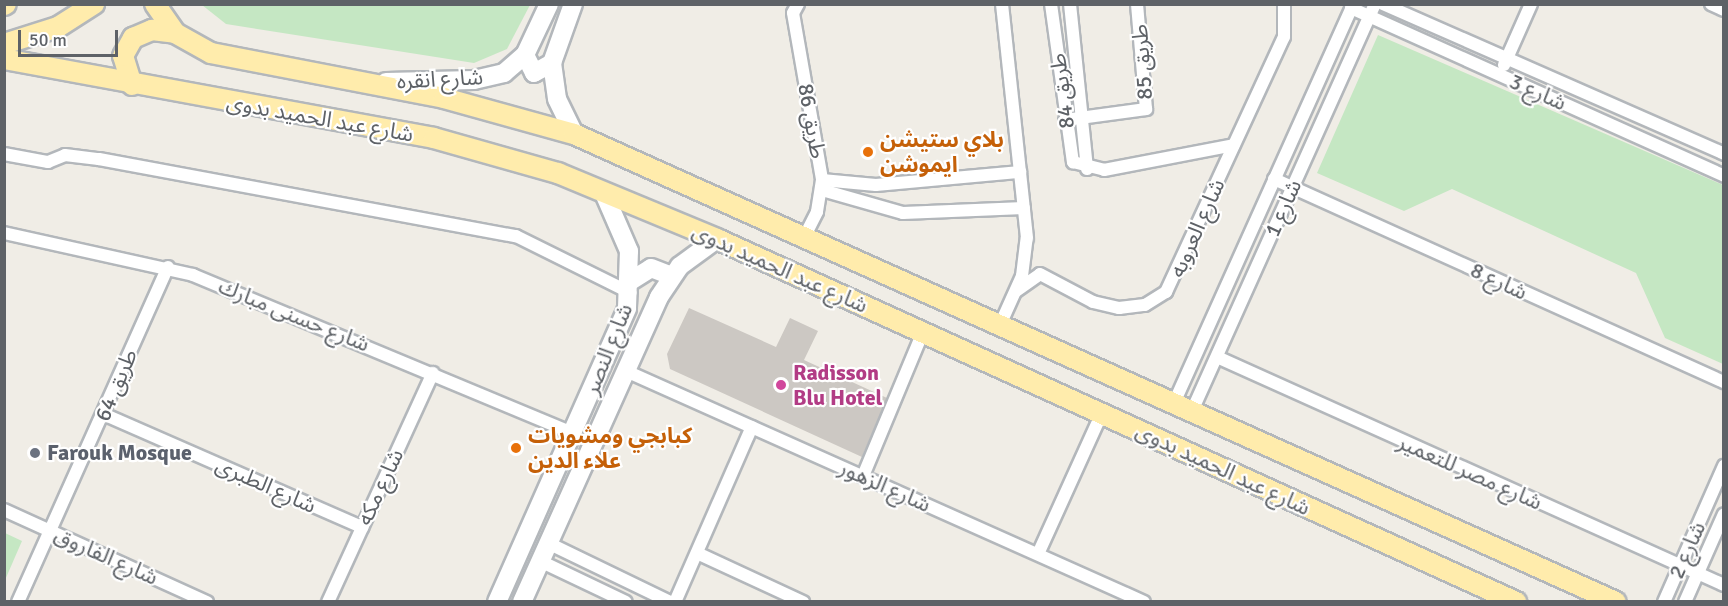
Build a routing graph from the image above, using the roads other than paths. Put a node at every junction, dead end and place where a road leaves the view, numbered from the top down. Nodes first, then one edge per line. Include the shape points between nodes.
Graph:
1 (94, 4) edge
2 (155, 4) edge
3 (549, 4) edge
4 (573, 4) edge
5 (798, 4) edge
6 (1002, 4) edge
7 (1052, 4) edge
8 (1070, 4) edge
9 (1137, 4) edge
10 (1284, 4) edge
11 (1383, 4) edge
12 (1531, 4) edge
13 (1711, 4) edge
14 (1352, 6) edge
15 (1372, 10) edge
16 (1724, 10) edge
17 (175, 33) junction
18 (4, 44) edge
19 (525, 55) junction
20 (4, 59) edge
21 (1507, 59) junction
22 (552, 63) junction
23 (1500, 75) junction
24 (363, 83) junction
25 (132, 85) junction
26 (1082, 118) junction
27 (1065, 120) junction
28 (574, 134) junction
29 (1234, 145) junction
30 (4, 154) edge
31 (1724, 154) edge
32 (1087, 169) junction
33 (1020, 172) junction
34 (1724, 176) edge
35 (1275, 179) junction
36 (822, 185) junction
37 (1293, 186) junction
38 (603, 191) junction
39 (1024, 208) junction
40 (4, 234) edge
41 (804, 237) junction
42 (717, 239) junction
43 (168, 267) junction
44 (672, 276) junction
45 (631, 286) junction
46 (1016, 291) junction
47 (1000, 325) junction
48 (923, 332) junction
49 (1217, 357) junction
50 (626, 371) junction
51 (433, 373) junction
52 (1724, 382) edge
53 (1183, 407) junction
54 (1102, 413) junction
55 (103, 414) junction
56 (752, 427) junction
57 (572, 433) junction
58 (1724, 466) edge
59 (863, 476) junction
60 (4, 510) edge
61 (1724, 514) edge
62 (362, 527) junction
63 (51, 531) junction
64 (548, 543) junction
65 (696, 553) junction
66 (1038, 554) junction
67 (540, 561) junction
68 (1680, 566) junction
69 (1697, 573) junction
70 (1724, 585) edge
71 (1495, 597) edge
72 (18, 602) edge
73 (207, 602) edge
74 (328, 602) edge
75 (496, 602) edge
76 (522, 602) edge
77 (626, 602) edge
78 (670, 602) edge
79 (675, 602) edge
80 (803, 602) edge
81 (1144, 602) edge
82 (1516, 602) edge
83 (1616, 602) edge
84 (1664, 602) edge
85 (1685, 602) edge

1 - 18 main road via 58,27
2 - 17 main road, شارع عبد الحميد بدوى
3 - 19 street
4 - 22 street
5 - 36 street, طريق 86 via 793,13
6 - 33 street
7 - 27 street, طريق 84
8 - 26 street, طريق 84
9 - 26 street, طريق 85 via 1148,106 1140,113
10 - 29 street, شارع العروبه via 1284,37
11 - 21 street, شارع 3
12 - 21 street
13 - 16 street
14 - 15 street, شارع 3
14 - 35 street, شارع 1
15 - 23 street, شارع 3
15 - 37 street, شارع 1
17 - 24 main road, شارع عبد الحميد بدوى via 211,53
17 - 25 main road via 152,30 133,38 123,56
19 - 22 street via 534,73
19 - 24 street, شارع انقره via 489,78
20 - 25 main road, شارع عبد الحميد بدوى
21 - 23 street
21 - 31 street, شارع 3
22 - 28 street via 557,99
23 - 34 street, شارع 3
24 - 28 main road, شارع عبد الحميد بدوى via 487,108
25 - 38 main road, شارع عبد الحميد بدوى via 434,138 502,155
26 - 27 street, طريق 85
26 - 32 street, طريق 84
27 - 32 street, طريق 84 via 1073,162
28 - 41 main road, شارع عبد الحميد بدوى
29 - 32 street via 1120,168
29 - 46 street, شارع العروبه via 1175,282 1156,300 1132,308 1107,306 1040,274
30 - 45 street via 48,162 64,155 99,159 516,236
33 - 36 street via 876,185
33 - 39 street
35 - 37 street, شارع 8
35 - 53 street, شارع 1
36 - 39 street via 903,213
36 - 41 street, طريق 86
37 - 49 street, شارع 1
37 - 52 street, شارع 8
38 - 42 main road, شارع عبد الحميد بدوى
38 - 45 street, شارع النصر via 625,236
39 - 46 street via 1027,251
40 - 43 street, شارع حسنى مبارك
41 - 47 main road, شارع عبد الحميد بدوى
42 - 44 street, شارع النصر
42 - 48 main road, شارع عبد الحميد بدوى
43 - 51 street, شارع حسنى مبارك via 255,297
43 - 55 street, طريق 64
44 - 45 street via 657,268
44 - 50 street, شارع النصر
45 - 57 street, شارع النصر
46 - 47 street
47 - 53 main road, شارع عبد الحميد بدوى
48 - 54 main road, شارع عبد الحميد بدوى
48 - 59 street
49 - 53 street, شارع 1
49 - 68 street, شارع مصر للتعمير
50 - 56 street, شارع الزهور
50 - 64 street, شارع النصر
51 - 57 street, شارع حسنى مبارك
51 - 62 street, شارع مكه
53 - 83 main road, شارع عبد الحميد بدوى
54 - 66 street
54 - 71 main road, شارع عبد الحميد بدوى
55 - 62 street, شارع الطبرى
55 - 63 street, طريق 64
56 - 59 street, شارع الزهور
56 - 65 street
57 - 75 street, شارع النصر
58 - 68 street, شارع 2
59 - 66 street, شارع الزهور
60 - 63 street, شارع الفاروق
61 - 69 street, شارع 2
62 - 74 street, شارع مكه
63 - 72 street, طريق 64
63 - 73 street, شارع الفاروق
64 - 67 street, شارع النصر
64 - 78 street
65 - 79 street
65 - 80 street
66 - 81 street, شارع الزهور
67 - 76 street, شارع النصر
67 - 77 street
68 - 69 street, شارع مصر للتعمير
68 - 84 street, شارع 2
69 - 70 street, شارع مصر للتعمير
69 - 85 street, شارع 2
71 - 82 main road, شارع عبد الحميد بدوى

